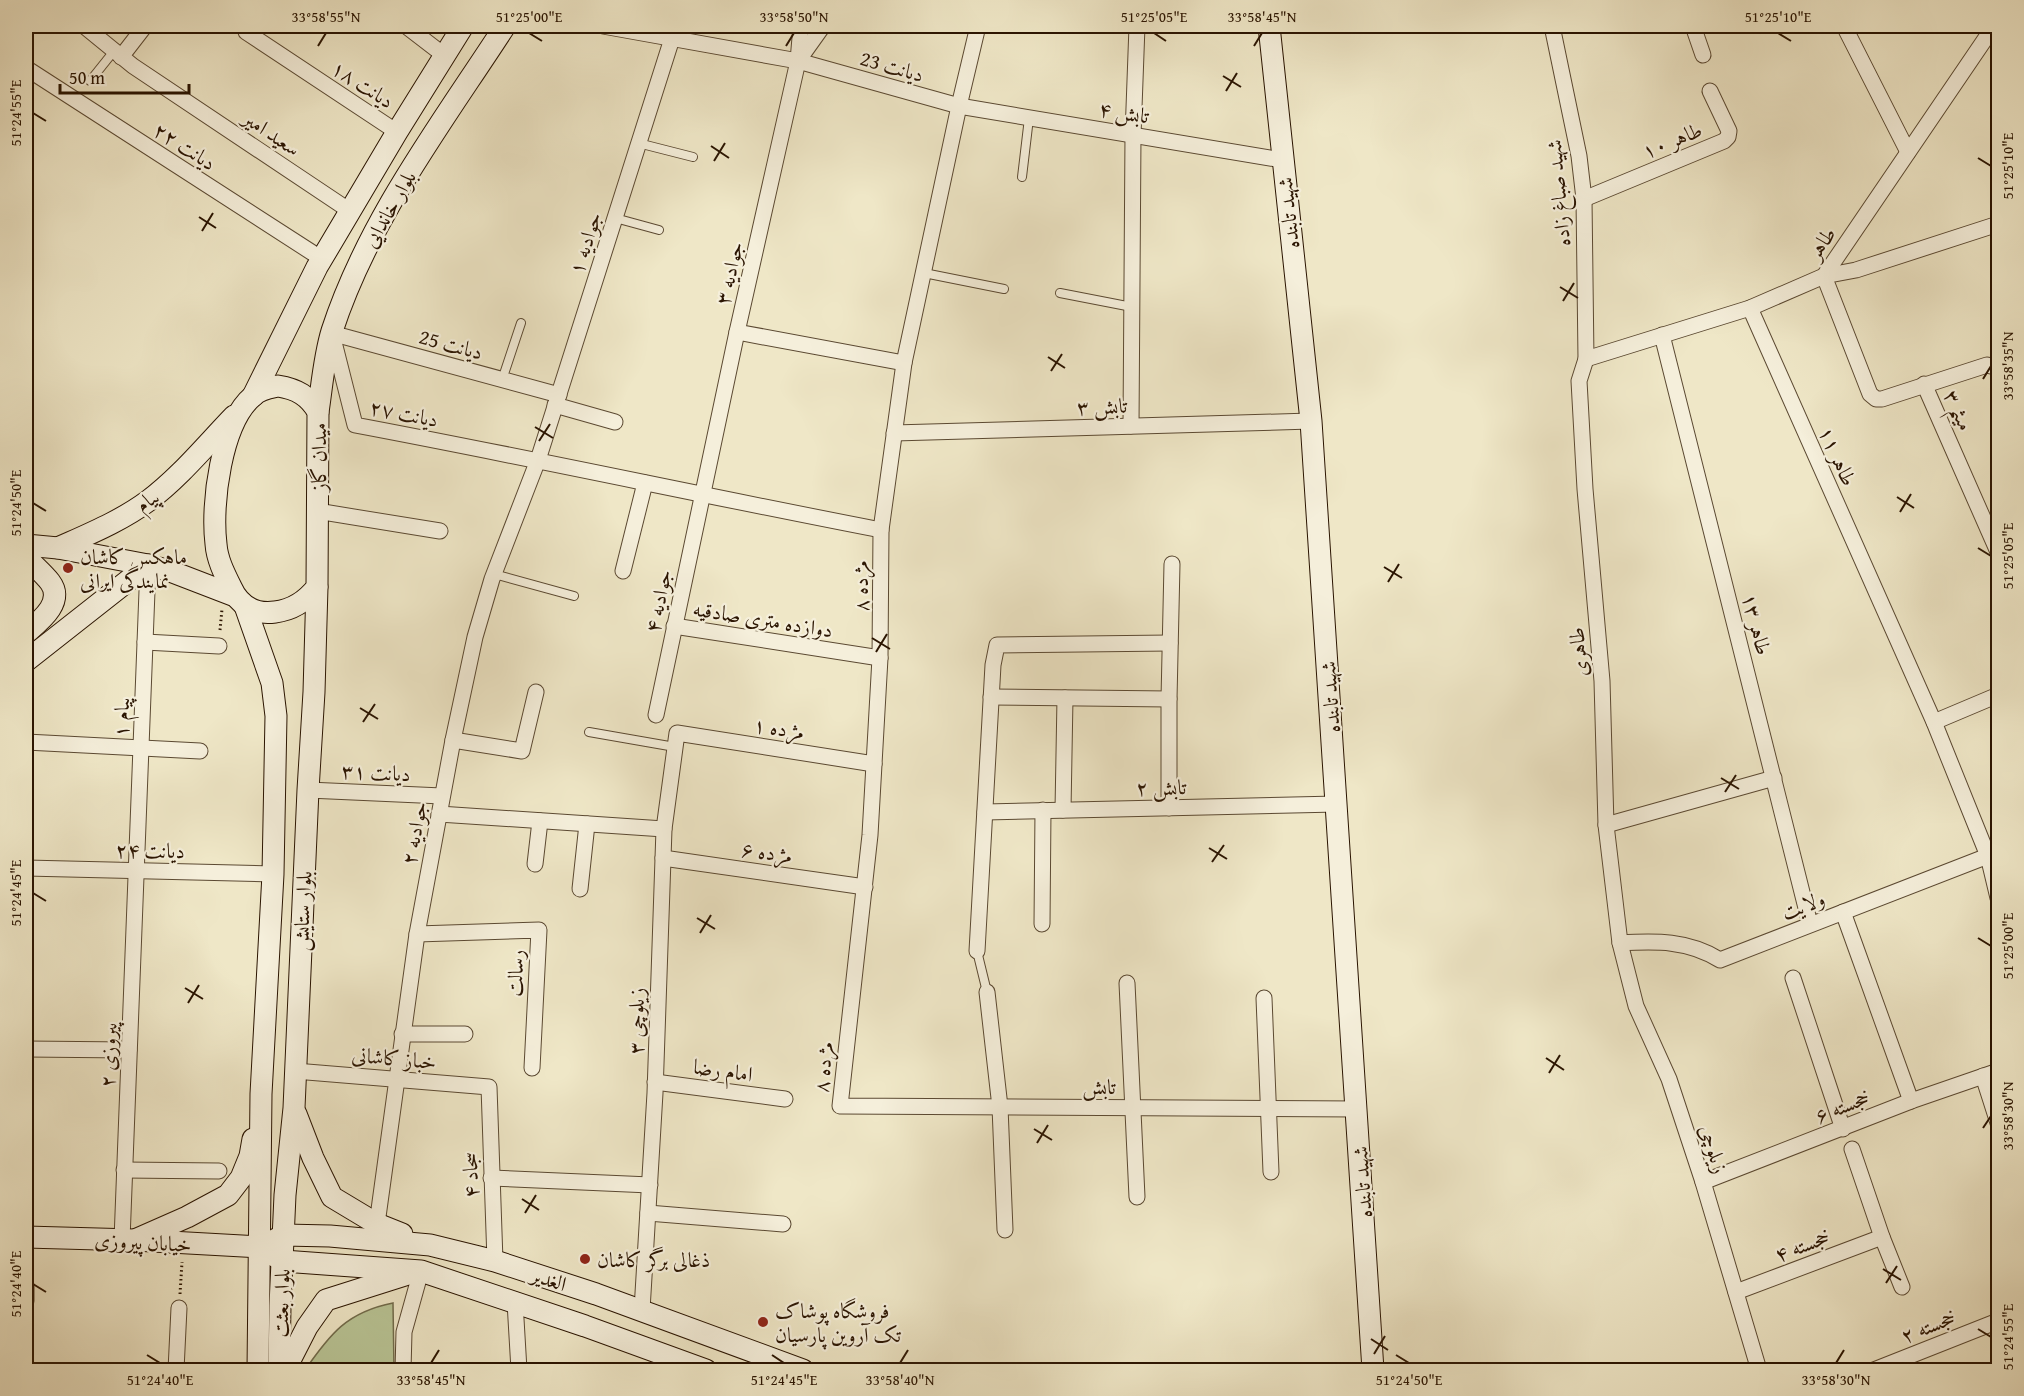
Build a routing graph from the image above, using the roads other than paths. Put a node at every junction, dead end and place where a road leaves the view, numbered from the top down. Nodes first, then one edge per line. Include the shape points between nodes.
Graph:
1 (84, 26) edge
2 (145, 26) edge
3 (406, 26) edge
4 (462, 26) edge
5 (505, 26) edge
6 (603, 26) edge
7 (801, 26) edge
8 (823, 26) edge
9 (978, 26) edge
10 (1137, 26) edge
11 (1269, 26) edge
12 (1552, 26) edge
13 (1693, 26) edge
14 (1844, 26) edge
15 (1994, 26) edge
16 (246, 32) dead end
17 (674, 32) edge
18 (117, 54) junction
19 (1703, 55) dead end
20 (445, 56) junction
21 (798, 61) junction
22 (26, 68) edge
23 (90, 81) dead end
24 (1710, 91) dead end
25 (959, 106) junction
26 (1029, 118) junction
27 (397, 132) junction
28 (1133, 135) junction
29 (639, 143) junction
30 (1908, 152) junction
31 (693, 157) dead end
32 (1282, 160) junction
33 (1022, 177) dead end
34 (1584, 199) junction
35 (351, 211) junction
36 (615, 218) junction
37 (1998, 224) edge
38 (659, 230) dead end
39 (322, 259) junction
40 (924, 273) junction
41 (1824, 276) junction
42 (1004, 289) dead end
43 (1060, 293) dead end
44 (1132, 307) junction
45 (1750, 308) junction
46 (521, 323) dead end
47 (737, 332) junction
48 (332, 333) junction
49 (1662, 335) junction
50 (1586, 358) junction
51 (904, 363) junction
52 (1998, 371) edge
53 (502, 380) junction
54 (1924, 384) junction
55 (557, 400) junction
56 (248, 402) junction
57 (318, 412) junction
58 (1311, 421) junction
59 (615, 422) dead end
60 (1131, 426) junction
61 (894, 433) junction
62 (538, 460) junction
63 (645, 483) junction
64 (702, 495) junction
65 (318, 511) junction
66 (881, 530) junction
67 (441, 531) dead end
68 (26, 545) edge
69 (58, 548) junction
70 (1998, 552) edge
71 (26, 557) edge
72 (1172, 564) dead end
73 (148, 565) junction
74 (623, 571) dead end
75 (494, 574) junction
76 (317, 587) junction
77 (574, 596) dead end
78 (234, 598) junction
79 (674, 626) junction
80 (26, 633) edge
81 (145, 642) junction
82 (1170, 643) junction
83 (219, 646) road end
84 (880, 658) junction
85 (26, 661) edge
86 (536, 692) dead end
87 (1998, 695) edge
88 (991, 697) junction
89 (1065, 698) junction
90 (1169, 699) junction
91 (656, 715) dead end
92 (1934, 722) junction
93 (589, 732) dead end
94 (453, 740) junction
95 (676, 740) junction
96 (26, 742) edge
97 (141, 748) junction
98 (201, 751) dead end
99 (874, 764) junction
100 (1774, 778) junction
101 (308, 790) junction
102 (442, 796) junction
103 (1337, 804) junction
104 (1169, 808) junction
105 (1043, 810) junction
106 (1063, 810) junction
107 (985, 812) junction
108 (439, 814) junction
109 (540, 821) junction
110 (587, 824) junction
111 (1606, 825) junction
112 (664, 829) junction
113 (1993, 854) edge
114 (663, 858) junction
115 (535, 864) dead end
116 (26, 868) edge
117 (136, 871) junction
118 (273, 874) junction
119 (865, 887) junction
120 (580, 889) dead end
121 (1998, 898) edge
122 (1843, 912) junction
123 (1042, 924) dead end
124 (1810, 924) junction
125 (417, 934) junction
126 (1620, 943) junction
127 (977, 951) joint
128 (268, 954) junction
129 (300, 955) junction
130 (1793, 978) dead end
131 (1127, 982) dead end
132 (987, 992) joint
133 (1264, 998) dead end
134 (402, 1034) junction
135 (465, 1034) dead end
136 (26, 1048) edge
137 (129, 1050) junction
138 (531, 1068) dead end
139 (295, 1071) junction
140 (1998, 1071) edge
141 (1983, 1076) junction
142 (396, 1079) junction
143 (656, 1082) junction
144 (489, 1087) joint
145 (261, 1094) junction
146 (785, 1100) dead end
147 (1911, 1101) junction
148 (840, 1106) joint
149 (1000, 1107) junction
150 (1134, 1107) junction
151 (294, 1108) junction
152 (1267, 1108) junction
153 (1357, 1108) junction
154 (1998, 1123) edge
155 (1843, 1129) junction
156 (1852, 1149) dead end
157 (124, 1170) junction
158 (219, 1171) dead end
159 (1271, 1172) dead end
160 (491, 1178) junction
161 (1703, 1182) junction
162 (650, 1185) junction
163 (1137, 1197) dead end
164 (648, 1214) junction
165 (376, 1224) junction
166 (783, 1224) dead end
167 (1005, 1230) dead end
168 (284, 1235) junction
169 (27, 1237) edge
170 (1882, 1237) junction
171 (128, 1240) junction
172 (430, 1245) junction
173 (261, 1247) junction
174 (283, 1261) junction
175 (495, 1261) junction
176 (421, 1270) junction
177 (1902, 1287) dead end
178 (1736, 1292) junction
179 (596, 1294) junction
180 (515, 1302) junction
181 (179, 1308) road end
182 (642, 1310) junction
183 (1998, 1321) edge
184 (585, 1326) junction
185 (671, 1364) edge
186 (176, 1371) edge
187 (258, 1371) edge
188 (279, 1371) edge
189 (285, 1371) edge
190 (403, 1371) edge
191 (519, 1371) edge
192 (706, 1371) edge
193 (803, 1371) edge
194 (1373, 1371) edge
195 (1760, 1371) edge
196 (1874, 1371) edge

1 - 18 street, سعید امیر
2 - 18 street
3 - 20 street
4 - 20 main road, بلوار خاندایی
5 - 48 main road, بلوار خاندایی via 371,238
6 - 17 street, دیانت 23
7 - 21 street, جوادیه ۳
8 - 21 street
9 - 25 street, مژده ۸
10 - 28 street
11 - 32 main road, شهید تابنده
12 - 34 street, شهید صباغ زاده
13 - 19 street
14 - 30 street
15 - 30 street, طاهر
16 - 27 street, دیانت ۱۸
17 - 21 street, دیانت 23
17 - 29 street, جوادیه ۱
18 - 23 lane
18 - 35 street, سعید امیر
20 - 27 main road, بلوار خاندایی
21 - 25 street, دیانت 23
21 - 47 street, جوادیه ۳
22 - 39 street, دیانت ۲۲
24 - 34 street, طاهر ۱۰ via 1729,131 1724,141
25 - 26 street, تابش ۴
25 - 40 street, مژده ۸
26 - 28 street, تابش ۴
26 - 33 lane
27 - 35 main road, بلوار خاندایی
28 - 32 street, تابش ۴
28 - 44 street
29 - 31 lane
29 - 36 street, جوادیه ۱
30 - 41 street, طاهر
32 - 58 main road, شهید تابنده
34 - 50 street, شهید صباغ زاده
35 - 39 main road, بلوار خاندایی
36 - 38 lane
36 - 55 street, جوادیه ۱
37 - 41 street via 1856,270
39 - 56 main road, بلوار خاندایی
40 - 42 lane
40 - 51 street, مژده ۸
41 - 45 street, طاهر
41 - 54 street via 1870,394 1882,399
43 - 44 lane
44 - 60 street
45 - 49 street, طاهر
45 - 92 street, طاهر ۱۱
46 - 53 lane
47 - 51 street
47 - 64 street, جوادیه ۳
48 - 53 street, دیانت 25
48 - 57 main road, بلوار خاندایی
48 - 62 street, دیانت ۲۷ via 355,425
49 - 50 street, طاهر
49 - 100 street, طاهر ۱۳
50 - 111 street, طاهری via 1579,381 1602,681
51 - 61 street, مژده ۸
52 - 54 street via 1987,365
53 - 55 street, دیانت 25
54 - 70 street, میثم ۳
55 - 59 street, دیانت 25
55 - 62 street, جوادیه ۱
56 - 57 main road, میدان گاز via 268,388 288,387 306,396
56 - 69 main road, پیام via 148,501 122,518
56 - 78 main road via 224,451 214,514 220,563
57 - 65 main road, میدان گاز
58 - 60 street, تابش ۳
58 - 103 main road, شهید تابنده
60 - 61 street, تابش ۳
61 - 66 street, مژده ۸
62 - 63 street
62 - 75 street, جوادیه ۲
63 - 64 street
63 - 74 street
64 - 66 street
64 - 79 street, جوادیه ۴
65 - 67 street
65 - 76 main road, میدان گاز
66 - 84 street, مژده ۸
68 - 69 main road
69 - 73 main road
71 - 80 main road via 54,590 46,616
72 - 82 street
73 - 78 main road
73 - 81 street, پیام ۱
73 - 85 main road
75 - 77 lane
75 - 94 street, جوادیه ۲ via 475,637
76 - 78 main road via 302,603 268,613 255,611
76 - 101 main road, بلوار ستایش
78 - 118 main road, بلوار ستایش via 272,683 276,716
79 - 84 street, دوازده متری صادقیه
79 - 91 street, جوادیه ۴
81 - 83 street
81 - 97 street, پیام ۱
82 - 88 street via 997,645
82 - 90 street
84 - 99 street, مژده ۸
86 - 94 street via 522,751
87 - 92 street
88 - 89 street
88 - 107 street
89 - 90 street
89 - 106 street
90 - 104 street
92 - 113 street
93 - 95 lane
94 - 102 street, جوادیه ۲
95 - 99 street, مژده ۱
95 - 112 street, زیلوچی ۳
96 - 97 street
97 - 98 street
97 - 117 street, پیام ۱
99 - 119 street, مژده ۸
100 - 111 street
100 - 124 street, طاهر ۱۳
101 - 102 street, دیانت ۳۱
101 - 129 main road, بلوار ستایش
102 - 108 street, جوادیه ۲
103 - 104 street, تابش ۲
103 - 153 main road, شهید تابنده
104 - 106 street, تابش ۲
105 - 106 street, تابش ۲
105 - 107 street, تابش ۲
105 - 123 street
107 - 127 street
108 - 109 street
108 - 125 street, جوادیه ۲
109 - 110 street
109 - 115 street
110 - 112 street
110 - 120 street
111 - 126 street, طاهری
112 - 114 street, زیلوچی ۳
113 - 121 street
113 - 122 street, ولایت
114 - 119 street, مژده ۶
114 - 143 street, زیلوچی ۳
116 - 117 street, دیانت ۲۴
117 - 118 street, دیانت ۲۴
117 - 137 street, پیروزی ۲
118 - 128 main road, بلوار ستایش
119 - 148 street, مژده ۸
122 - 124 street, ولایت
122 - 147 street
124 - 126 street, ولایت via 1720,960 1683,944
125 - 134 street, جوادیه ۲
125 - 138 street, رسالت via 538,930
126 - 161 street, زیلوچی via 1636,1006 1669,1079
127 - 132 lane
128 - 129 main road
128 - 145 main road, بلوار ستایش
129 - 139 main road, بلوار ستایش
130 - 155 street
131 - 150 street
132 - 149 street
133 - 152 street
134 - 135 street
134 - 142 street, جوادیه ۲
136 - 137 street
137 - 157 street, پیروزی ۲
139 - 142 street, خباز کاشانی
139 - 151 main road, بلوار ستایش
140 - 141 street, خجسته ۶
141 - 147 street, خجسته ۶
141 - 154 street
142 - 144 street, خباز کاشانی
142 - 165 street, جوادیه ۲
143 - 146 street, امام رضا
143 - 162 street, زیلوچی ۳
144 - 160 street, سجاد ۴
145 - 171 main road via 250,1156 228,1195 187,1217
145 - 173 main road, بلوار ستایش
147 - 155 street, خجسته ۶
148 - 149 street, تابش
149 - 150 street, تابش
149 - 167 street
150 - 152 street, تابش
150 - 163 street
151 - 165 main road via 332,1197
151 - 168 main road, بلوار ستایش
152 - 153 street, تابش
152 - 159 street
153 - 194 main road, شهید تابنده
155 - 161 street, خجسته ۶
156 - 170 street
157 - 158 street
157 - 171 street, پیروزی ۲
160 - 162 street
160 - 175 street, سجاد ۴
161 - 178 street, زیلوچی
162 - 164 street, زیلوچی ۳
164 - 166 street
164 - 182 street, زیلوچی ۳
165 - 172 main road
168 - 172 main road, الغدیر
168 - 173 main road
168 - 174 main road, بلوار بعثت
169 - 171 main road, خیابان پیروزی
170 - 177 street
170 - 178 street, خجسته ۴
171 - 173 main road, خیابان پیروزی
172 - 175 main road, الغدیر
173 - 174 main road, الغدیر
173 - 187 main road, بلوار بعثت
174 - 176 main road, الغدیر
174 - 188 main road, بلوار بعثت
175 - 179 main road, الغدیر
176 - 180 main road, الغدیر
176 - 189 main road via 326,1300
176 - 190 street via 404,1332
178 - 195 street, زیلوچی
179 - 182 main road, الغدیر
179 - 184 main road
180 - 184 main road, الغدیر
180 - 191 street
181 - 186 street
182 - 193 main road, الغدیر
183 - 196 street, خجسته ۲
184 - 185 main road, الغدیر
185 - 192 main road, الغدیر

